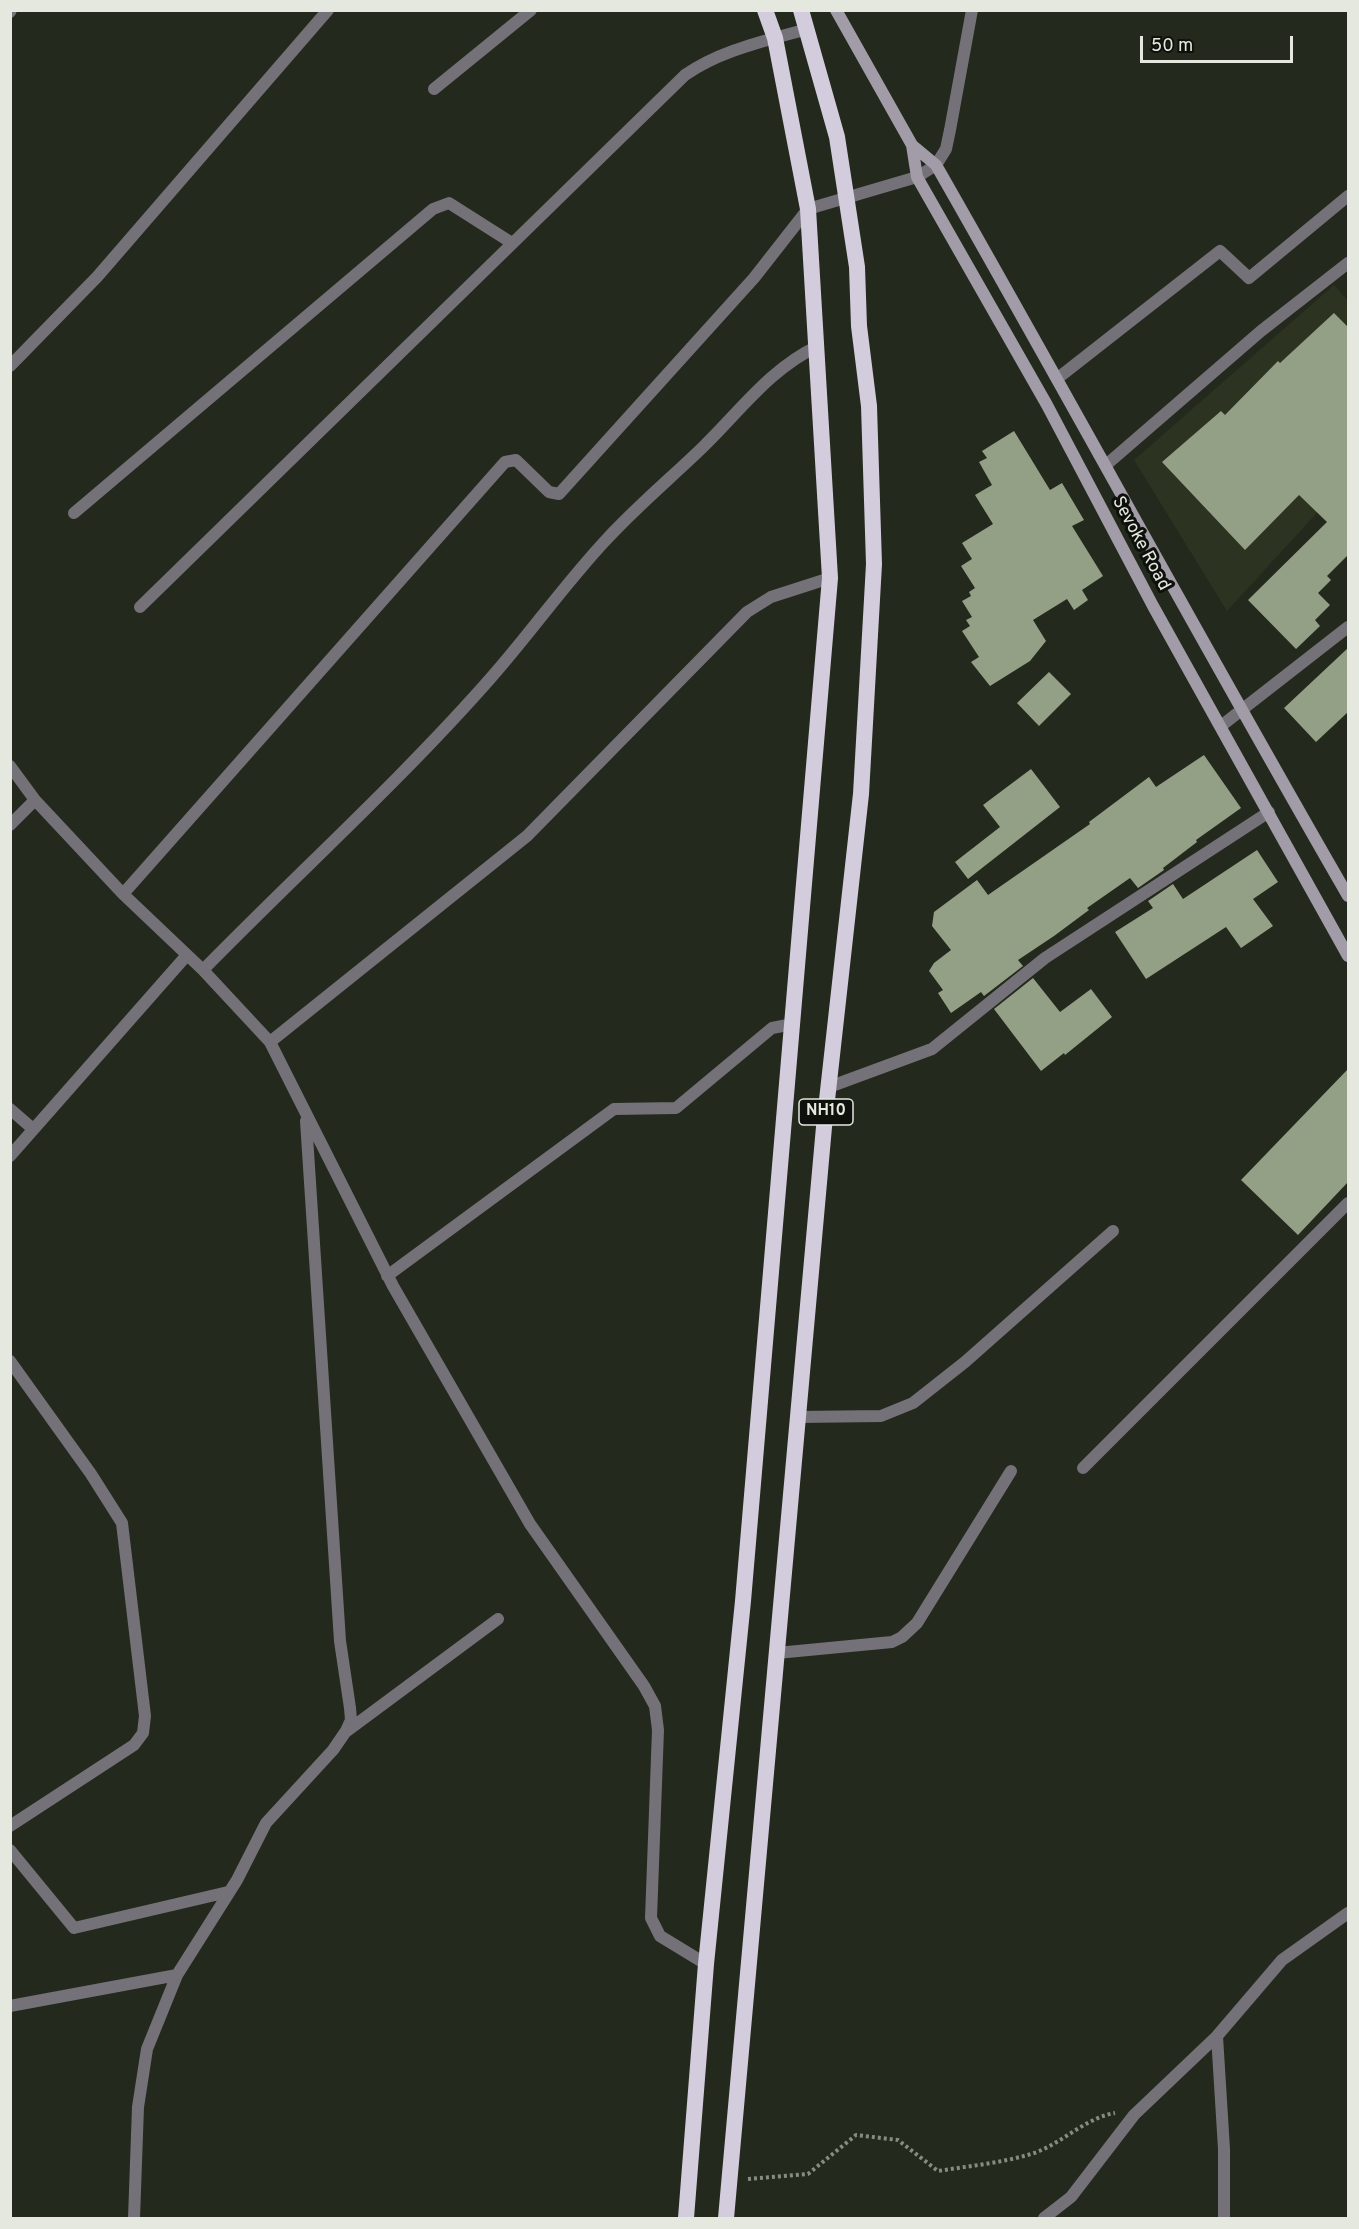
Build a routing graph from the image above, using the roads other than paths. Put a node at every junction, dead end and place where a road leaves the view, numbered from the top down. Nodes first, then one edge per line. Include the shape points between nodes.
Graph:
1 (531, 10) edge
2 (765, 10) edge
3 (801, 10) edge
4 (836, 10) edge
5 (972, 10) edge
6 (322, 12) edge
7 (807, 29) junction
8 (775, 38) junction
9 (434, 89) dead end
10 (912, 145) junction
11 (936, 165) junction
12 (917, 177) junction
13 (1348, 196) edge
14 (847, 197) junction
15 (808, 209) junction
16 (512, 243) junction
17 (1348, 263) edge
18 (818, 346) junction
19 (10, 366) edge
20 (1058, 378) junction
21 (1106, 465) junction
22 (74, 513) dead end
23 (830, 578) junction
24 (140, 607) dead end
25 (1348, 627) edge
26 (1241, 711) junction
27 (1221, 726) junction
28 (10, 766) edge
29 (35, 800) junction
30 (1269, 812) junction
31 (10, 825) edge
32 (123, 894) junction
33 (1348, 896) edge
34 (187, 955) junction
35 (1348, 956) edge
36 (203, 970) junction
37 (793, 1024) junction
38 (270, 1042) junction
39 (829, 1087) junction
40 (10, 1109) edge
41 (306, 1114) junction
42 (33, 1129) junction
43 (10, 1156) edge
44 (1348, 1203) edge
45 (1113, 1231) dead end
46 (387, 1276) junction
47 (10, 1361) edge
48 (799, 1417) junction
49 (1083, 1468) dead end
50 (1011, 1471) dead end
51 (498, 1619) dead end
52 (777, 1653) junction
53 (346, 1731) junction
54 (10, 1826) edge
55 (10, 1850) edge
56 (228, 1892) junction
57 (1348, 1913) edge
58 (706, 1964) junction
59 (177, 1975) junction
60 (10, 2006) edge
61 (1217, 2036) junction
62 (134, 2218) edge
63 (686, 2218) edge
64 (726, 2218) edge
65 (1044, 2218) edge
66 (1224, 2218) edge

1 - 9 street
2 - 8 highway
3 - 7 highway, NH10
4 - 10 main road, Sevoke Road
5 - 11 street via 950,130
6 - 19 street via 97,277
7 - 8 street
7 - 14 highway, NH10 via 837,137
8 - 15 highway
8 - 16 street via 723,54 685,75
10 - 11 main road, Sevoke Road
10 - 12 main road, Sevoke Road
11 - 12 street
11 - 20 main road, Sevoke Road
12 - 14 street
12 - 27 main road, Sevoke Road via 1047,405
13 - 20 street via 1249,278 1220,250
14 - 15 street
14 - 39 highway, NH10 via 869,406 874,564 861,794
15 - 18 highway
15 - 32 street via 754,278 564,491 553,494 516,460 505,462
16 - 22 street via 449,203 433,209
16 - 24 street
17 - 21 street via 1252,338
18 - 23 highway
18 - 36 street via 779,369 641,504 489,680
20 - 21 main road, Sevoke Road
21 - 26 main road, Sevoke Road
23 - 37 highway
23 - 38 street via 771,597 747,612 527,836
25 - 26 street
26 - 27 street
26 - 33 main road, Sevoke Road
27 - 30 main road, Sevoke Road
28 - 29 street
29 - 31 street
29 - 32 street
30 - 35 main road, Sevoke Road
30 - 39 street via 1045,957 932,1049
32 - 34 street
34 - 36 street
34 - 42 street
36 - 38 street
37 - 46 street via 772,1028 676,1108 614,1110
37 - 58 highway via 743,1601
38 - 41 street
39 - 48 highway, NH10
40 - 42 street
41 - 46 street
41 - 53 street via 340,1641 351,1720
42 - 43 street
44 - 49 street
45 - 48 street via 913,1403 881,1416
46 - 58 street via 530,1524 655,1706 658,1730 651,1918 660,1936
47 - 54 street via 122,1523 145,1716 143,1733 134,1744
48 - 52 highway, NH10
50 - 52 street via 916,1623 902,1637 892,1642
51 - 53 street
52 - 64 highway, NH10
53 - 56 street via 266,1823
55 - 56 street via 74,1928
56 - 59 street
57 - 61 street via 1282,1960
58 - 63 highway
59 - 60 street
59 - 62 street via 147,2049 138,2107
61 - 65 street via 1134,2115 1071,2197
61 - 66 street

